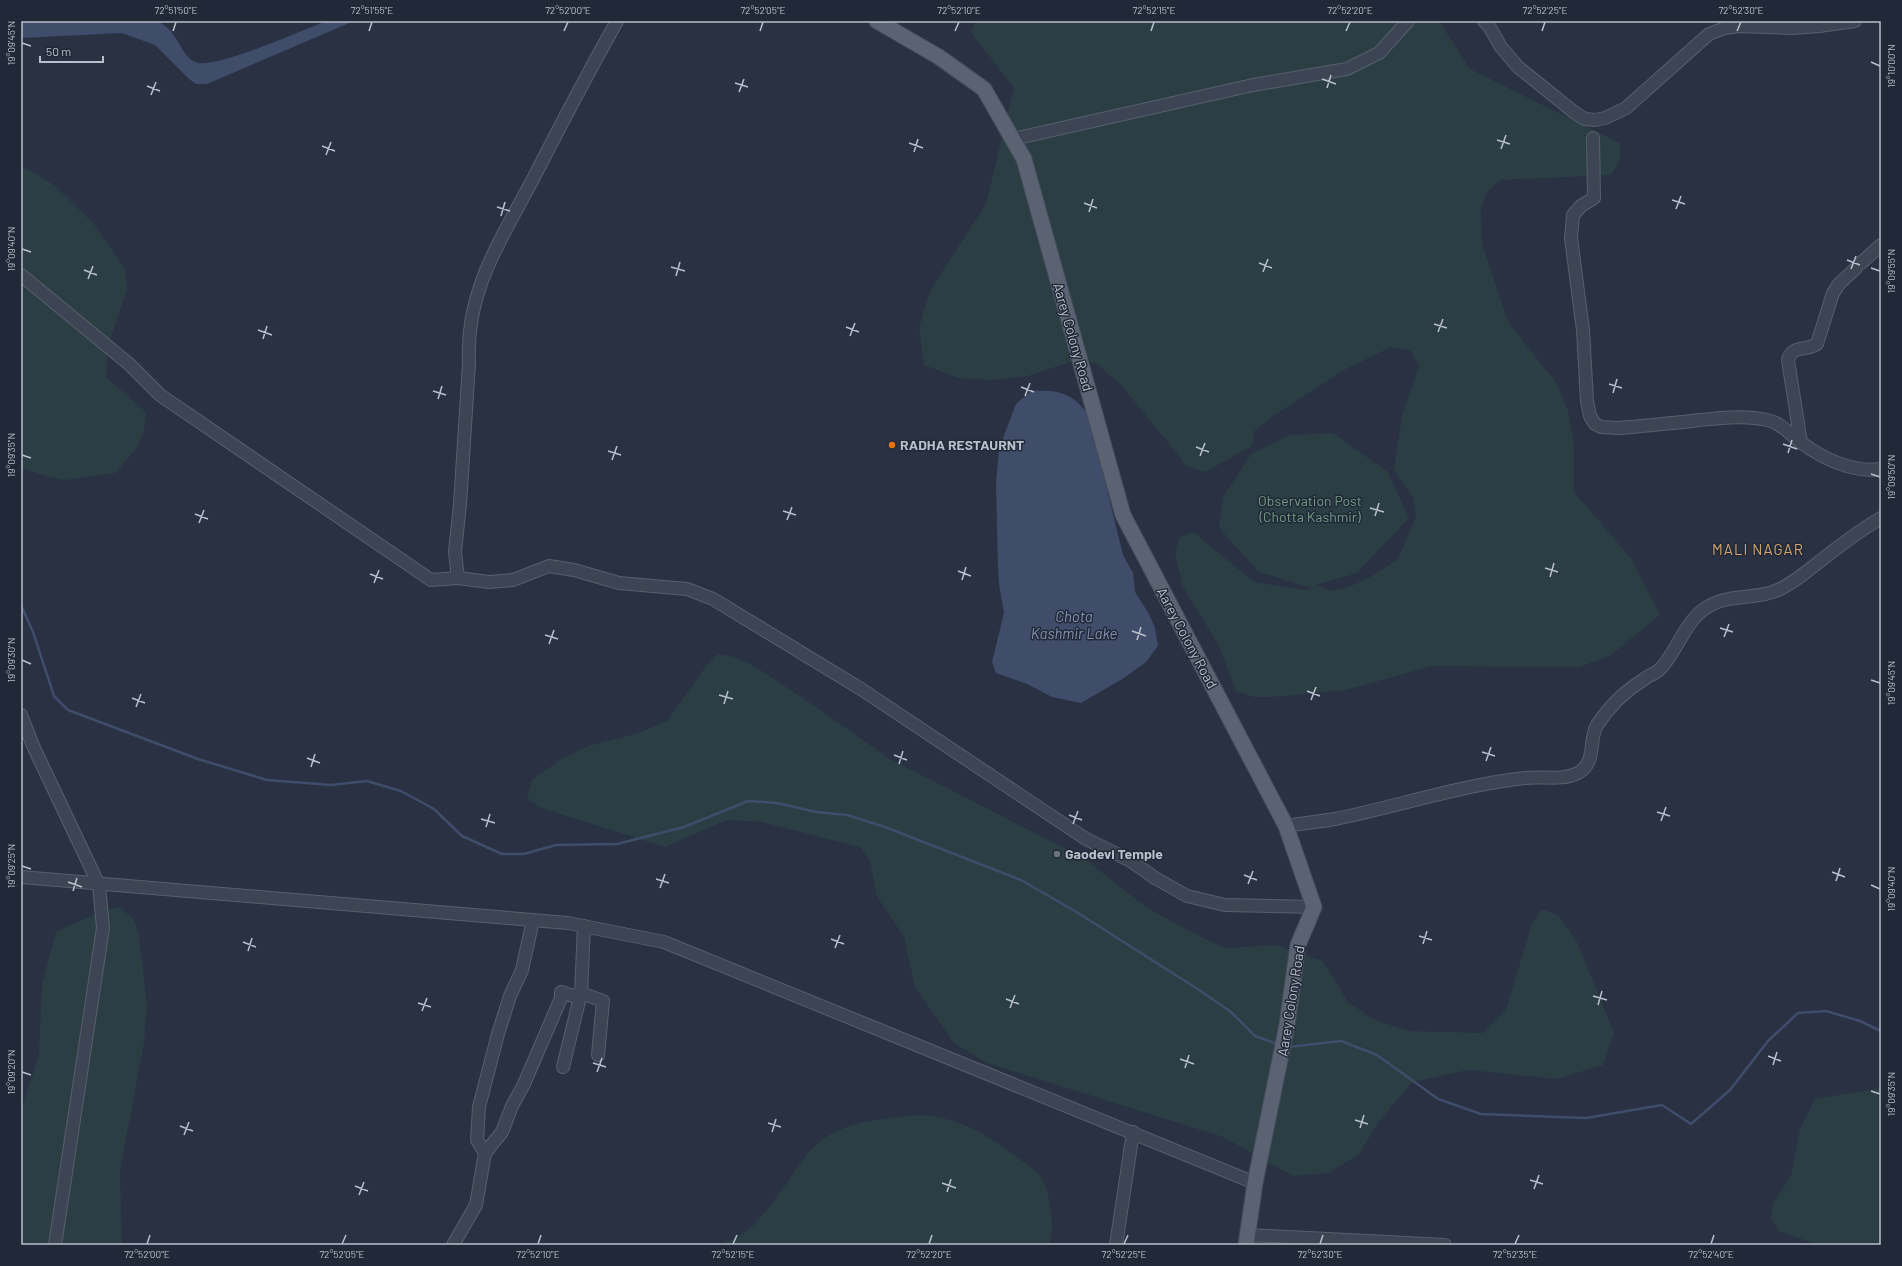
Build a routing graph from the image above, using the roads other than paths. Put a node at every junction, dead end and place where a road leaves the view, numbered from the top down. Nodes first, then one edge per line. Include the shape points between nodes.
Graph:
1 (617, 21) edge
2 (877, 21) edge
3 (1408, 21) edge
4 (1484, 21) edge
5 (1855, 21) edge
6 (1737, 24) edge
7 (1593, 138) dead end
8 (1013, 139) junction
9 (1881, 245) edge
10 (21, 275) edge
11 (1801, 443) junction
12 (1881, 469) edge
13 (1881, 518) edge
14 (458, 578) junction
15 (21, 715) edge
16 (1286, 826) junction
17 (21, 877) edge
18 (99, 885) junction
19 (1314, 908) junction
20 (533, 920) junction
21 (584, 926) junction
22 (581, 994) junction
23 (598, 1055) dead end
24 (563, 1067) dead end
25 (1133, 1132) junction
26 (485, 1153) junction
27 (1255, 1183) junction
28 (1247, 1240) edge
29 (55, 1245) edge
30 (453, 1245) edge
31 (1116, 1245) edge
32 (1445, 1245) edge

1 - 14 street via 501,237 474,303 468,345 460,504 454,552
2 - 8 main road, Aarey Colony Road via 939,57 984,89
3 - 8 street via 1379,54 1347,69 1252,85
4 - 6 street via 1501,48 1518,67 1575,113 1585,119 1595,120 1626,108 1708,34
5 - 6 street via 1792,28
7 - 11 street via 1594,198 1573,215 1571,238 1583,330 1587,401 1590,416 1595,424 1618,428 1749,418 1768,420 1784,427
8 - 16 main road, Aarey Colony Road via 1024,159 1123,515
9 - 11 street via 1839,284 1833,293 1817,344 1790,354 1788,360
10 - 14 street via 129,364 160,395 431,580
11 - 12 street via 1840,464 1867,471
13 - 16 street via 1846,541 1798,579 1777,591 1723,600 1702,611 1690,623 1658,671 1624,693 1606,712 1596,727 1591,758 1584,769 1576,774 1557,778 1526,778 1435,794 1336,819
14 - 19 street via 489,582 513,580 549,566 574,570 619,583 687,589 713,598 861,689 1086,839 1131,861 1187,896 1225,905
15 - 18 street
16 - 19 main road, Aarey Colony Road
17 - 18 street
18 - 20 street
18 - 29 street via 103,928
19 - 27 main road, Aarey Colony Road via 1298,945 1280,1064
20 - 21 street
20 - 26 street via 522,970 510,996 498,1034 479,1107 477,1140
21 - 22 street
21 - 25 street via 664,942
22 - 23 street via 602,1000
22 - 24 street
22 - 26 street via 573,996 561,992 561,998 502,1132
25 - 27 street
25 - 31 street
26 - 30 street via 476,1205
27 - 28 main road, Aarey Colony Road
28 - 32 street

